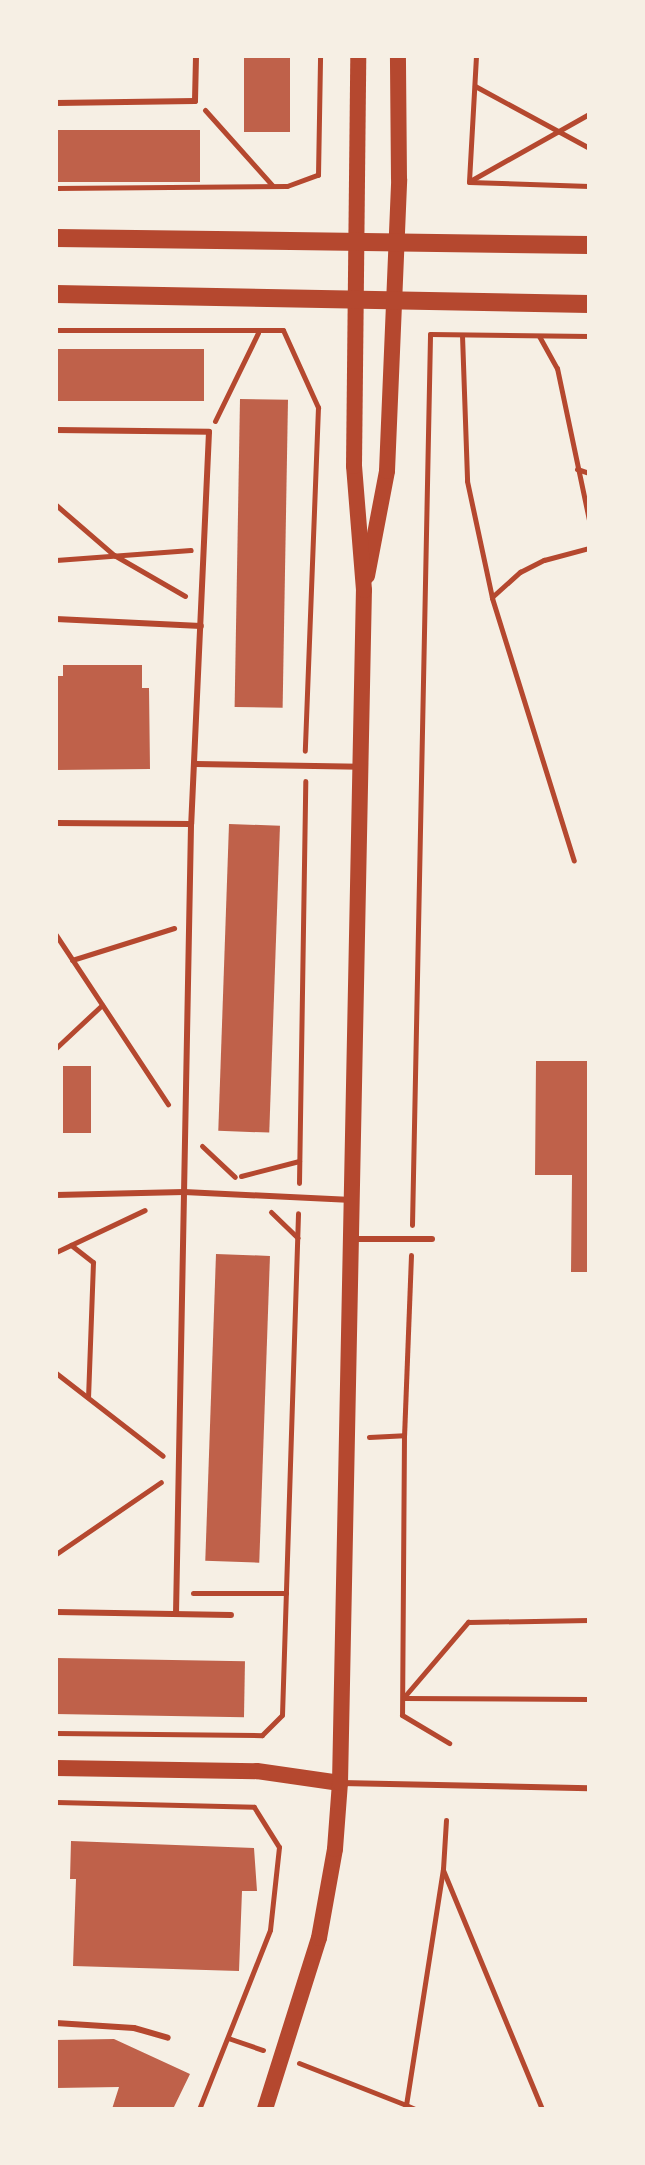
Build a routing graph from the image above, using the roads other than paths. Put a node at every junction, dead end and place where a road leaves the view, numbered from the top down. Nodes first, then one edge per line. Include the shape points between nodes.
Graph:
1 (196, 56) edge
2 (358, 56) edge
3 (398, 56) edge
4 (56, 103) edge
5 (56, 238) edge
6 (354, 242) junction
7 (397, 243) junction
8 (589, 245) edge
9 (56, 294) edge
10 (395, 300) junction
11 (353, 301) junction
12 (589, 304) edge
13 (56, 430) edge
14 (364, 590) junction
15 (56, 619) edge
16 (201, 626) junction
17 (196, 764) junction
18 (360, 767) junction
19 (56, 823) edge
20 (191, 824) junction
21 (184, 1192) junction
22 (56, 1195) edge
23 (352, 1200) junction
24 (351, 1239) junction
25 (432, 1239) dead end
26 (56, 1612) edge
27 (176, 1614) junction
28 (231, 1615) dead end
29 (56, 1768) edge
30 (340, 1783) junction
31 (589, 1788) edge
32 (56, 2023) edge
33 (168, 2038) dead end
34 (265, 2109) edge

1 - 4 lane via 195,101
2 - 6 main road
3 - 7 main road
5 - 6 main road
6 - 7 main road
6 - 11 main road
7 - 8 main road
7 - 10 main road
9 - 11 main road
10 - 11 main road
10 - 12 main road
10 - 14 main road via 387,471
11 - 14 main road via 354,466
13 - 16 lane via 209,432
14 - 18 main road
15 - 16 lane
16 - 17 lane
17 - 18 lane
17 - 20 lane
18 - 23 main road
19 - 20 lane
20 - 21 lane
21 - 22 lane
21 - 23 lane
21 - 27 lane
23 - 24 main road
24 - 25 lane
24 - 30 main road
26 - 27 lane
27 - 28 lane
29 - 30 main road via 257,1771
30 - 31 lane
30 - 34 main road via 319,1938
32 - 33 lane via 134,2028

